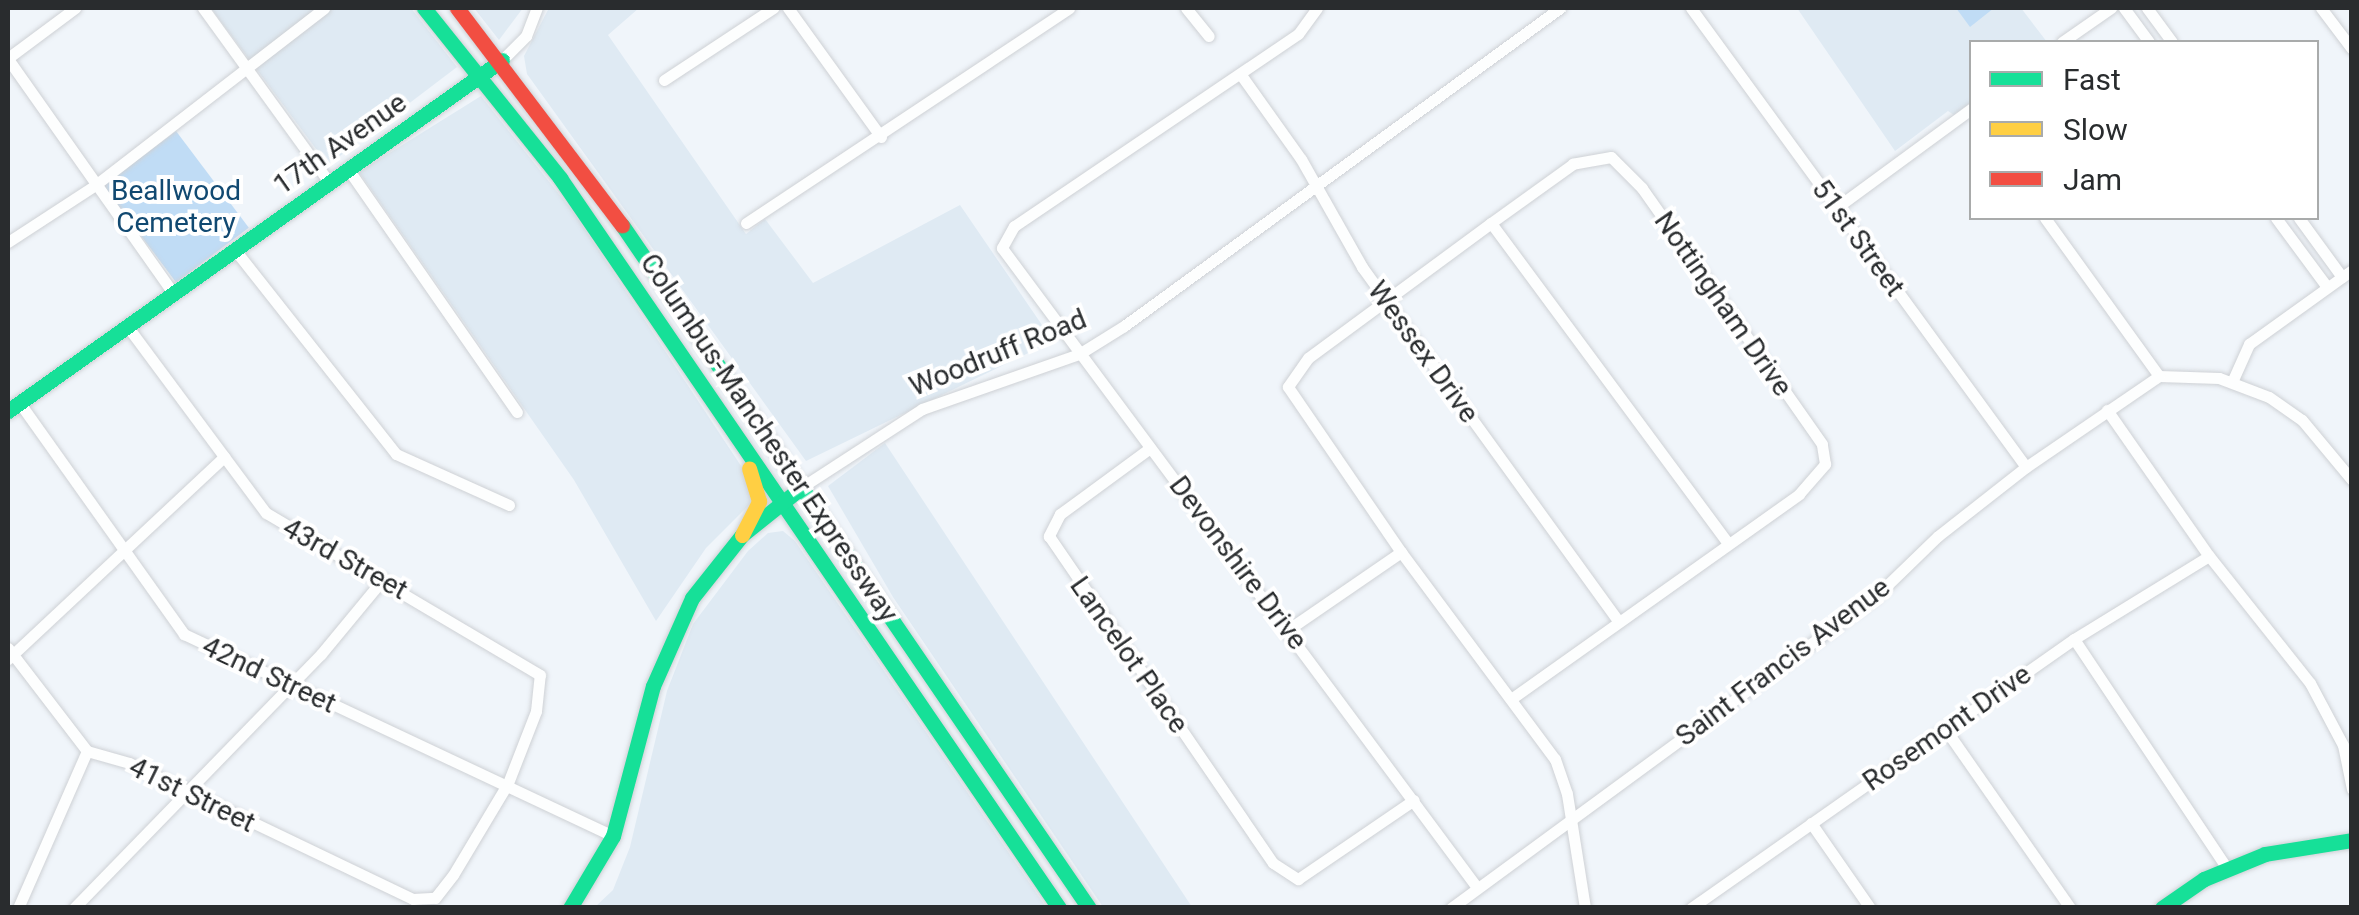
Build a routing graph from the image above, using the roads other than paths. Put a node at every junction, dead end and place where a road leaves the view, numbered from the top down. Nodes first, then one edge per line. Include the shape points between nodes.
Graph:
1 (76, 8) edge
2 (203, 8) edge
3 (324, 8) edge
4 (424, 8) edge
5 (457, 8) edge
6 (537, 8) edge
7 (774, 8) edge
8 (788, 8) edge
9 (1069, 8) edge
10 (1186, 8) edge
11 (1560, 8) edge
12 (1691, 8) edge
13 (2110, 8) edge
14 (2124, 8) edge
15 (2147, 8) edge
16 (2321, 8) edge
17 (1314, 9) edge
18 (1209, 36) dead end
19 (2065, 40) edge
20 (2148, 40) edge
21 (2171, 40) edge
22 (2352, 49) edge
23 (8, 59) edge
24 (502, 60) junction
25 (247, 68) junction
26 (1241, 74) junction
27 (481, 75) junction
28 (664, 80) dead end
29 (1969, 113) edge
30 (880, 137) junction
31 (348, 169) junction
32 (329, 182) junction
33 (94, 186) junction
34 (1315, 189) junction
35 (1836, 208) junction
36 (2045, 220) edge
37 (2277, 220) edge
38 (2301, 220) edge
39 (746, 223) dead end
40 (1490, 223) junction
41 (8, 242) edge
42 (235, 250) junction
43 (2347, 274) edge
44 (2327, 288) junction
45 (174, 294) junction
46 (1387, 303) junction
47 (127, 326) junction
48 (1079, 354) junction
49 (2159, 376) junction
50 (2232, 382) junction
51 (13, 407) edge
52 (2107, 410) junction
53 (517, 412) dead end
54 (733, 428) junction
55 (1150, 448) junction
56 (224, 457) junction
57 (2026, 467) junction
58 (2352, 480) edge
59 (802, 487) junction
60 (783, 502) junction
61 (509, 505) dead end
62 (742, 535) junction
63 (1727, 542) junction
64 (122, 552) junction
65 (1401, 552) junction
66 (2209, 556) junction
67 (383, 579) junction
68 (1618, 621) junction
69 (1288, 629) junction
70 (2074, 639) junction
71 (9, 653) edge
72 (290, 686) junction
73 (1511, 699) junction
74 (1946, 730) junction
75 (941, 736) junction
76 (86, 751) junction
77 (508, 783) junction
78 (2352, 788) edge
79 (184, 793) junction
80 (1015, 800) junction
81 (1414, 800) junction
82 (1569, 818) junction
83 (1811, 823) junction
84 (612, 836) junction
85 (2352, 840) edge
86 (2227, 868) junction
87 (1476, 886) junction
88 (18, 908) edge
89 (74, 908) edge
90 (570, 908) edge
91 (1059, 908) edge
92 (1089, 908) edge
93 (1451, 908) edge
94 (1585, 908) edge
95 (1691, 908) edge
96 (1870, 908) edge
97 (2070, 908) edge
98 (2162, 908) edge

1 - 23 street
2 - 25 street
3 - 25 street
4 - 27 main road, Columbus-Manchester Expressway
5 - 24 main road, Columbus-Manchester Expressway
6 - 24 street, 17th Avenue via 526,36
7 - 28 street
8 - 30 street
9 - 30 street
10 - 18 street
11 - 34 street, Woodruff Road
12 - 35 street, 51st Street
13 - 19 street
14 - 20 street
15 - 21 street
16 - 22 street
17 - 26 street via 1298,34
23 - 33 street
24 - 27 main road, 17th Avenue
24 - 59 main road, Columbus-Manchester Expressway via 638,243
25 - 32 street
25 - 33 street
26 - 34 street, Wessex Drive
26 - 48 street, Devonshire Drive via 1014,226 1002,241
27 - 31 main road, 17th Avenue
27 - 54 main road, Columbus-Manchester Expressway
29 - 35 street
30 - 39 street
31 - 32 main road, 17th Avenue
31 - 53 street
32 - 42 main road, 17th Avenue
33 - 41 street
33 - 45 street
34 - 46 street, Wessex Drive
34 - 48 street, Woodruff Road
35 - 57 street, 51st Street
36 - 49 street
37 - 44 street
38 - 43 street
40 - 46 street
40 - 63 street
40 - 63 street, Nottingham Drive via 1594,156 1611,157 1664,219 1822,444 1825,464 1792,498
42 - 45 main road, 17th Avenue
42 - 61 street via 396,454
43 - 44 street
44 - 50 street via 2249,344
45 - 47 main road, 17th Avenue
46 - 65 street via 1294,372 1288,387
46 - 68 street, Wessex Drive
47 - 51 main road, 17th Avenue
47 - 56 street, 43rd Street
48 - 55 street, Devonshire Drive
48 - 59 street, Woodruff Road via 922,409
49 - 50 street
49 - 52 street, Saint Francis Avenue
50 - 58 street via 2302,420
51 - 64 street, 42nd Street
52 - 57 street, Saint Francis Avenue
52 - 66 street
54 - 60 main road, Columbus-Manchester Expressway
54 - 62 main road via 734,446 760,492
55 - 69 street, Devonshire Drive
55 - 81 street, Lancelot Place via 1060,514 1049,536 1273,863 1292,880
56 - 64 street
56 - 67 street, 43rd Street via 281,526
57 - 82 street, Saint Francis Avenue via 1938,536 1876,596
59 - 60 main road, Woodruff Road
59 - 80 main road, Columbus-Manchester Expressway
60 - 62 main road, Woodruff Road
60 - 75 main road, Columbus-Manchester Expressway
62 - 84 main road, Woodruff Road via 692,598 662,658
63 - 68 street
64 - 71 street
64 - 72 street, 42nd Street via 184,634
65 - 69 street
65 - 73 street
66 - 70 street, Rosemont Drive
66 - 78 street via 2310,683 2343,746
67 - 72 street
67 - 77 street, 43rd Street via 540,674 536,711
68 - 73 street
69 - 81 street, Devonshire Drive
70 - 74 street, Rosemont Drive
70 - 86 street
71 - 76 street
72 - 77 street, 42nd Street
72 - 79 street
73 - 82 street via 1555,759
74 - 83 street, Rosemont Drive
74 - 97 street
75 - 80 main road via 960,735
75 - 91 main road, Columbus-Manchester Expressway
76 - 79 street, 41st Street
76 - 88 street
77 - 79 street, 41st Street via 434,898 413,899
77 - 84 street, 42nd Street
79 - 89 street
80 - 92 main road, Columbus-Manchester Expressway
81 - 87 street, Devonshire Drive
82 - 87 street, Saint Francis Avenue
82 - 94 street
83 - 95 street, Rosemont Drive
83 - 96 street
84 - 90 main road, Woodruff Road
85 - 86 main road via 2264,854
86 - 98 main road
87 - 93 street, Saint Francis Avenue

